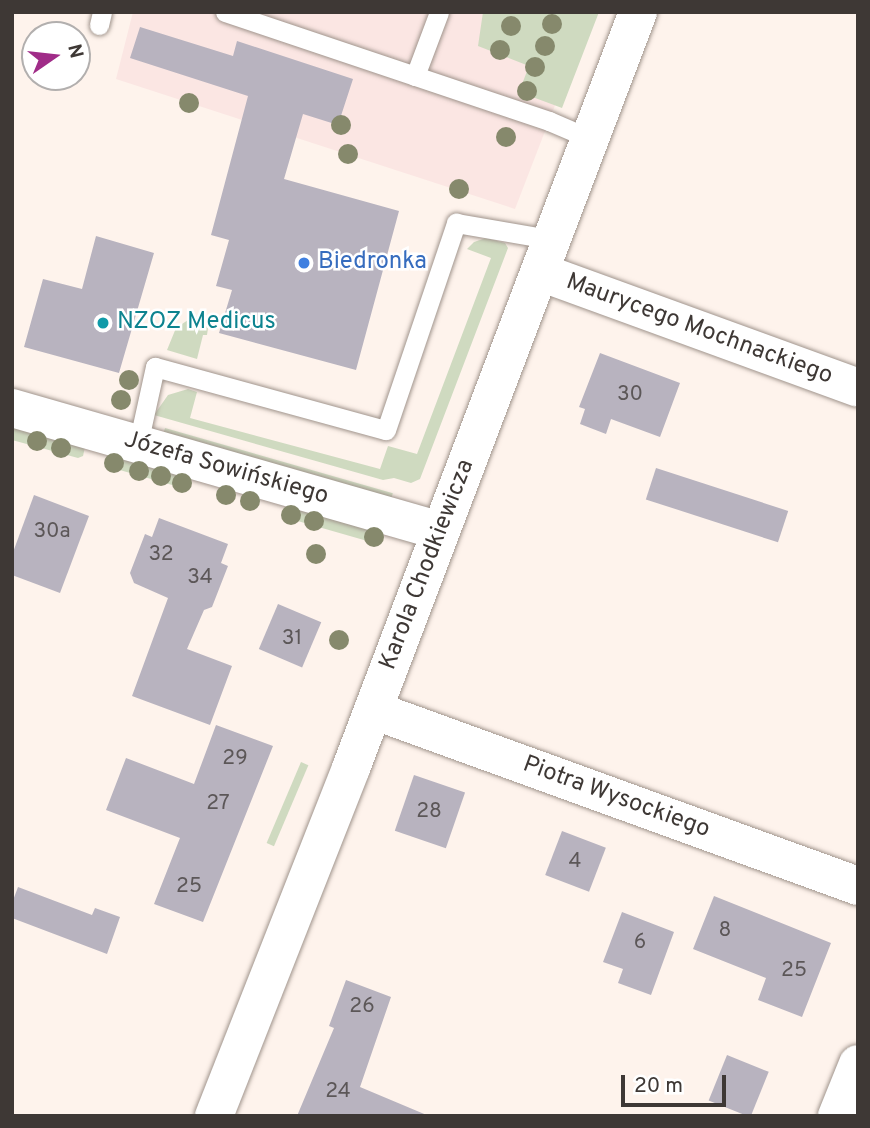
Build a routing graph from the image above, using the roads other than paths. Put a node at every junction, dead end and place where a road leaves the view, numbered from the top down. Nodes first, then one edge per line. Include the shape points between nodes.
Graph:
1 (225, 12) edge
2 (439, 12) edge
3 (638, 12) edge
4 (415, 76) junction
5 (591, 138) junction
6 (547, 256) junction
7 (858, 388) edge
8 (12, 408) edge
9 (138, 444) junction
10 (440, 531) junction
11 (373, 710) junction
12 (858, 886) edge
13 (858, 1064) edge
14 (214, 1116) edge
15 (837, 1116) edge

1 - 4 lane
2 - 4 lane
3 - 5 street, Karola Chodkiewicza
4 - 5 lane
5 - 6 street, Karola Chodkiewicza
6 - 7 street, Maurycego Mochnackiego
6 - 9 lane via 456,223 386,430 155,367
6 - 10 street, Karola Chodkiewicza
8 - 9 street, Józefa Sowińskiego
9 - 10 street, Józefa Sowińskiego
10 - 11 street, Karola Chodkiewicza
11 - 12 street, Piotra Wysockiego
11 - 14 street, Karola Chodkiewicza
13 - 15 street

